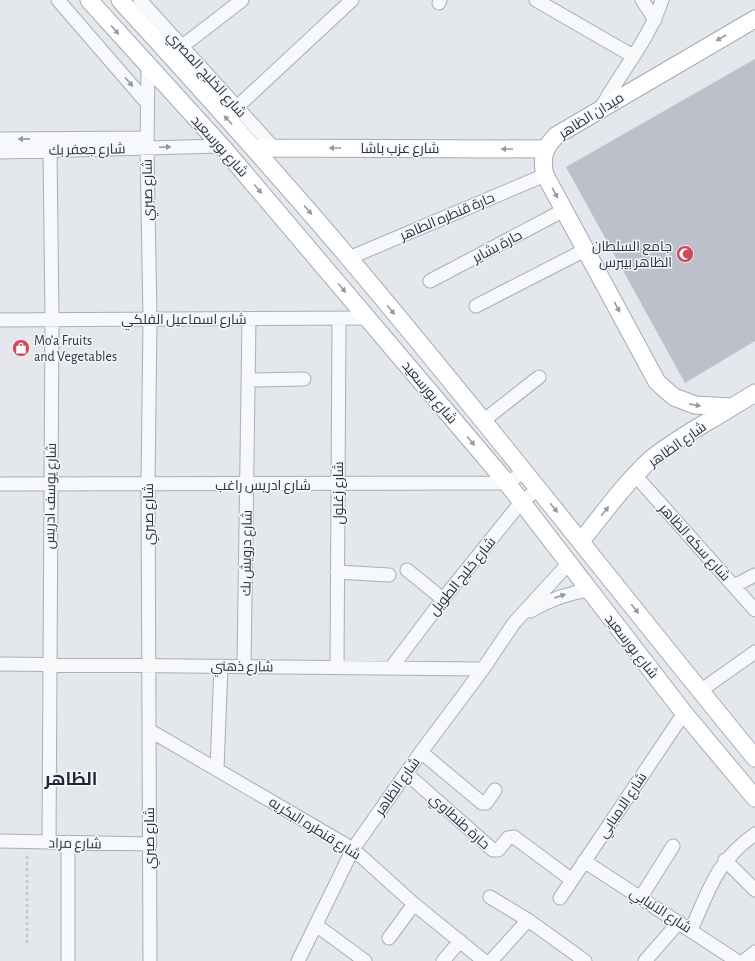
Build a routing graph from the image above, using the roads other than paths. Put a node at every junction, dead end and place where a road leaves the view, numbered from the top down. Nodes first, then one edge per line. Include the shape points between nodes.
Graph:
1 (58, 0) edge
2 (89, 0) edge
3 (120, 0) edge
4 (140, 0) edge
5 (242, 0) edge
6 (352, 0) edge
7 (536, 0) edge
8 (642, 0) edge
9 (662, 0) edge
10 (754, 19) edge
11 (655, 20) junction
12 (176, 51) junction
13 (633, 56) junction
14 (148, 67) junction
15 (147, 103) junction
16 (237, 107) junction
17 (601, 108) junction
18 (0, 139) edge
19 (147, 143) junction
20 (221, 146) junction
21 (255, 148) junction
22 (274, 148) junction
23 (546, 149) junction
24 (50, 150) junction
25 (0, 152) edge
26 (545, 175) junction
27 (564, 210) junction
28 (585, 250) junction
29 (349, 258) junction
30 (430, 281) dead end
31 (476, 306) dead end
32 (339, 318) junction
33 (368, 318) junction
34 (52, 319) junction
35 (150, 319) junction
36 (249, 319) junction
37 (0, 320) edge
38 (539, 377) dead end
39 (304, 379) dead end
40 (248, 380) junction
41 (755, 392) edge
42 (732, 407) junction
43 (483, 421) junction
44 (524, 472) junction
45 (635, 475) junction
46 (507, 483) junction
47 (0, 484) edge
48 (50, 484) junction
49 (148, 484) junction
50 (338, 484) junction
51 (246, 485) junction
52 (539, 489) junction
53 (522, 501) junction
54 (581, 541) junction
55 (569, 563) junction
56 (408, 570) dead end
57 (337, 572) junction
58 (389, 575) dead end
59 (755, 575) edge
60 (734, 586) junction
61 (589, 590) junction
62 (443, 599) junction
63 (755, 610) edge
64 (514, 623) junction
65 (755, 652) edge
66 (0, 664) edge
67 (48, 664) junction
68 (148, 665) junction
69 (221, 666) junction
70 (244, 666) junction
71 (337, 668) junction
72 (391, 668) junction
73 (483, 669) junction
74 (700, 691) junction
75 (684, 713) junction
76 (149, 730) junction
77 (421, 752) junction
78 (755, 758) edge
79 (217, 768) junction
80 (406, 773) junction
81 (495, 790) dead end
82 (755, 798) edge
83 (755, 834) edge
84 (0, 841) edge
85 (49, 842) junction
86 (68, 842) junction
87 (149, 844) junction
88 (673, 846) dead end
89 (353, 849) junction
90 (725, 860) junction
91 (584, 861) junction
92 (572, 880) junction
93 (755, 890) edge
94 (490, 897) dead end
95 (560, 898) dead end
96 (641, 898) junction
97 (414, 904) junction
98 (528, 920) junction
99 (680, 922) junction
100 (316, 925) junction
101 (691, 930) junction
102 (389, 938) dead end
103 (460, 941) junction
104 (755, 952) edge
105 (300, 960) edge
106 (68, 961) edge
107 (150, 961) edge
108 (365, 961) edge
109 (443, 961) edge
110 (484, 961) edge
111 (490, 961) edge
112 (585, 961) edge
113 (645, 961) edge
114 (737, 961) edge
115 (744, 961) edge

1 -> 15 street
2 -> 14 main road, شارع بورسعيد
3 - 12 main road, شارع بورسعيد
4 - 12 street, شارع الخليج المصري
5 - 12 street
6 - 16 street
7 - 13 street
8 - 11 street
9 - 11 street
10 -> 17 main road, ميدان الظاهر
11 - 13 street
12 - 16 street, شارع الخليج المصري
21 -> 12 main road, شارع بورسعيد
13 - 17 street
14 - 15 street, شارع صبري
14 - 20 main road, شارع بورسعيد
15 - 19 street, شارع صبري
16 - 22 street, شارع الخليج المصري
17 - 23 main road, ميدان الظاهر via 557,135
19 -> 18 street, شارع جعفر بك
19 -> 20 street, شارع جعفر بك
19 - 24 street, شارع جعفر بك
19 - 35 street, شارع صبري
20 -> 33 main road, شارع بورسعيد
21 - 22 main road, شارع عزب باشا
21 -> 29 main road, شارع بورسعيد
23 -> 22 main road, شارع عزب باشا
23 - 26 main road, ميدان الظاهر via 543,157
24 - 25 street, شارع جعفر بك
24 - 34 street, شارع يوسف ادريس
26 -> 27 main road, ميدان الظاهر
26 - 29 street, حارة قنطره الطاهر
27 - 28 main road, ميدان الظاهر
27 - 30 street, حارة بشاير
28 - 31 street
28 -> 42 main road, ميدان الظاهر via 657,382 665,391 695,406
29 -> 43 main road, شارع بورسعيد
32 - 33 street, شارع اسماعيل الفلكي
32 - 36 street, شارع اسماعيل الفلكي
32 - 50 street, شارع زغلول
33 -> 46 main road, شارع بورسعيد
34 - 35 street, شارع اسماعيل الفلكي
34 - 37 street, شارع اسماعيل الفلكي
34 - 48 street, شارع يوسف ادريس
35 - 36 street, شارع اسماعيل الفلكي
35 - 49 street, شارع صبري
36 - 40 street, شارع درويش بك
38 - 43 street
39 - 40 street
40 - 51 street, شارع درويش بك
41 - 42 main road
42 - 45 main road, شارع الظاهر via 668,447
43 - 44 main road, شارع بورسعيد
44 - 46 street
44 - 52 main road, شارع بورسعيد
54 -> 45 main road, شارع الظاهر
45 - 60 street, شارع سكه الظاهر
46 - 50 street, شارع ادريس راغب
46 - 53 main road, شارع بورسعيد
47 - 48 street, شارع ادريس راغب
48 - 49 street, شارع ادريس راغب
48 - 67 street, شارع يوسف ادريس
49 - 51 street, شارع ادريس راغب
49 - 68 street, شارع صبري
50 - 51 street, شارع ادريس راغب
50 - 57 street, شارع زغلول
51 - 70 street, شارع درويش بك
52 - 53 street, شارع خليج الطويل
52 -> 54 main road, شارع بورسعيد
53 - 55 main road, شارع بورسعيد
53 - 62 street, شارع خليج الطويل
54 -> 74 main road, شارع بورسعيد
55 - 61 main road, شارع بورسعيد
55 - 64 street, شارع الظاهر
56 - 62 street
57 - 58 street
57 - 71 street, شارع زغلول
59 - 60 street
60 - 63 street, شارع سكه الظاهر
64 -> 61 street, شارع الظاهر via 542,604 574,592
61 - 75 main road, شارع بورسعيد
62 - 72 street, شارع خليج الطويل
64 - 73 street, شارع الظاهر
65 - 74 street
66 - 67 street, شارع ذهني
67 - 68 street, شارع ذهني
67 - 85 street, شارع يوسف ادريس
68 - 69 street, شارع ذهني
68 - 76 street, شارع صبري
69 - 70 street, شارع ذهني
69 - 79 street
70 - 71 street, شارع ذهني
71 - 72 street, شارع ذهني
72 - 73 street, شارع ذهني
73 - 77 street, شارع الظاهر
74 - 78 main road, شارع بورسعيد
75 - 82 main road, شارع بورسعيد
75 - 91 street, شارع الامبابي
76 - 79 street, شارع قنطره البكريه
76 - 87 street, شارع صبري
77 - 80 street, شارع الظاهر
77 - 81 street via 482,803 486,803
79 - 89 street, شارع قنطره البكريه
80 - 89 street, شارع الظاهر
80 - 92 street, حارة طنطاوي via 493,850 498,850 508,838 514,837
83 - 90 street
84 - 85 street, شارع مراد
85 - 86 street, شارع مراد
86 - 87 street, شارع مراد
86 - 106 street
87 - 107 street, شارع صبري
88 - 96 street
89 - 97 street, شارع قنطره البكريه
89 - 100 street, شارع الظاهر
90 - 93 street
90 - 101 street
91 - 92 street, شارع الامبابي
91 - 96 street, شارع الانبابي
92 - 95 street, شارع الامبابي
94 - 98 street
96 - 99 street, شارع الانبابي
97 - 102 street
97 - 103 street, شارع قنطره البكريه
98 - 111 street
98 - 112 street
99 - 101 street, شارع الانبابي
99 - 113 street
100 - 105 street, شارع الظاهر
100 - 108 street
101 - 114 street, شارع الانبابي
103 - 109 street
103 - 110 street, شارع قنطره البكريه
104 - 115 street

